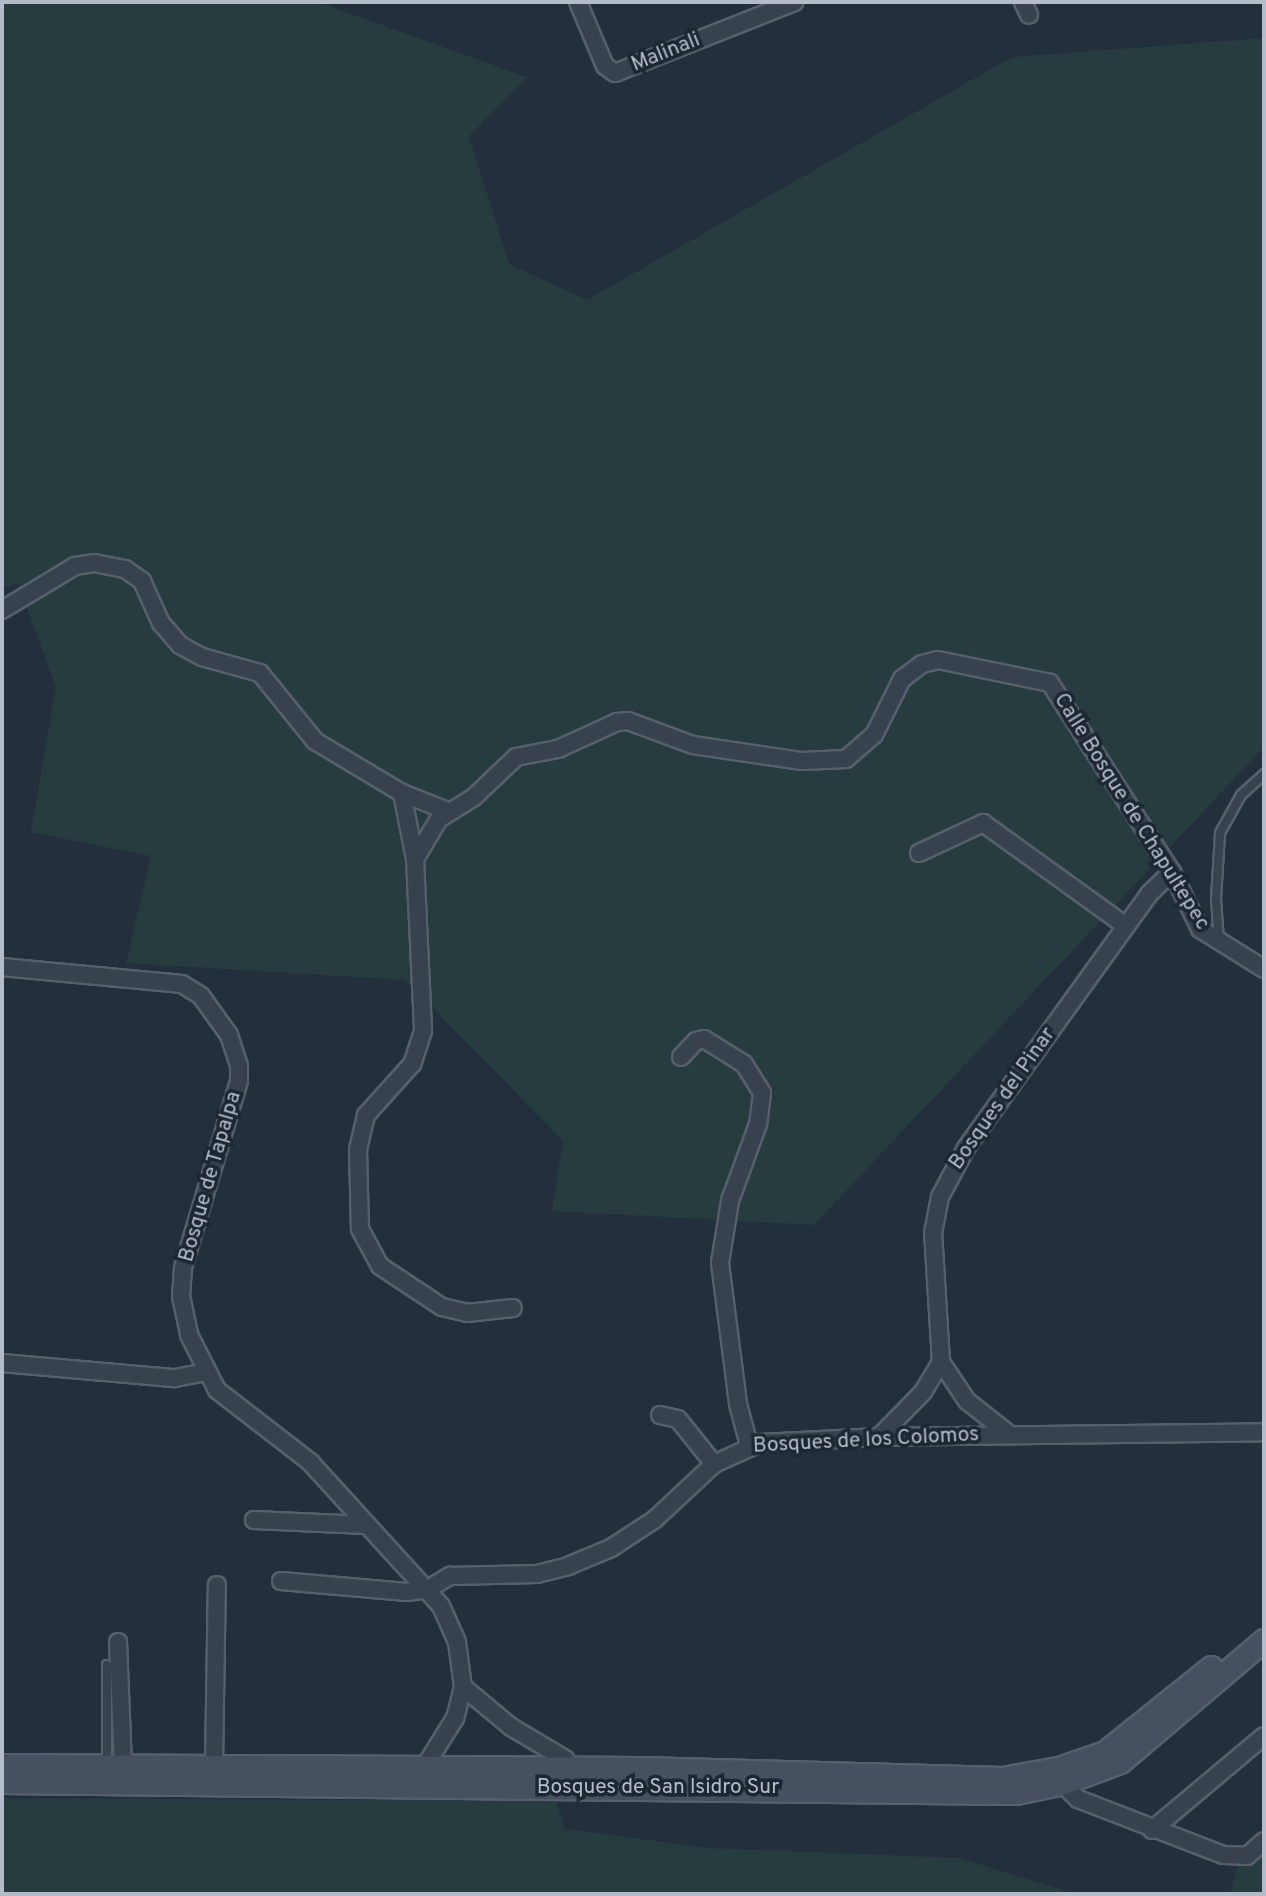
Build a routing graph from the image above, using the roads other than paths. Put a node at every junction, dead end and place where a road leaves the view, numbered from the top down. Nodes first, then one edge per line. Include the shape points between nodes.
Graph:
1 (578, 2) edge
2 (794, 2) edge
3 (2, 610) edge
4 (1264, 774) edge
5 (402, 793) junction
6 (448, 811) junction
7 (919, 853) dead end
8 (415, 859) junction
9 (1172, 872) junction
10 (1126, 926) junction
11 (1220, 944) junction
12 (2, 967) edge
13 (1264, 969) edge
14 (681, 1057) dead end
15 (513, 1308) dead end
16 (941, 1362) junction
17 (2, 1363) edge
18 (205, 1372) junction
19 (660, 1415) dead end
20 (1264, 1432) edge
21 (1009, 1434) junction
22 (879, 1437) junction
23 (749, 1445) junction
24 (714, 1464) junction
25 (254, 1520) dead end
26 (366, 1525) junction
27 (281, 1581) dead end
28 (217, 1585) dead end
29 (428, 1589) junction
30 (1264, 1623) edge
31 (1264, 1640) edge
32 (118, 1642) dead end
33 (107, 1665) dead end
34 (463, 1686) junction
35 (1264, 1736) edge
36 (214, 1766) junction
37 (113, 1772) junction
38 (9, 1773) edge
39 (1062, 1776) junction
40 (574, 1778) junction
41 (425, 1779) junction
42 (1152, 1830) junction
43 (1264, 1841) edge

1 - 2 street, Malinali via 605,66 615,73
3 - 5 street via 75,566 94,563 125,569 142,581 161,623 180,645 202,657 260,673 315,741
4 - 11 lane via 1241,795 1220,832 1216,900
5 - 6 street
5 - 8 street
6 - 8 street, Calle Bosque de Chapultepec via 431,827
6 - 9 street, Calle Bosque de Chapultepec via 474,797 516,757 558,749 623,721 693,745 802,761 846,759 874,735 902,679 922,664 938,660 1048,680
7 - 10 street via 983,823
8 - 15 street via 421,1042 412,1064 366,1115 358,1149 360,1229 380,1266 442,1307 467,1313
9 - 10 street, Bosques del Pinar
9 - 11 street, Calle Bosque de Chapultepec via 1198,925
10 - 16 street, Bosques del Pinar via 947,1181 933,1233
11 - 13 street, Calle Bosque de Chapultepec
12 - 18 street, Bosque de Tapalpa via 182,984 201,996 229,1035 239,1081 183,1268 184,1316
14 - 23 street via 704,1039 744,1064 762,1093 758,1124 730,1201 720,1263 738,1404
16 - 21 street via 967,1401
16 - 22 street via 923,1392
17 - 18 street via 175,1378
18 - 26 street, Bosque de Tapalpa via 242,1412 310,1462
19 - 24 street via 678,1419
20 - 21 street, Bosques de los Colomos
21 - 22 street, Bosques de los Colomos
22 - 23 street, Bosques de los Colomos
23 - 24 street, Bosques de los Colomos
24 - 29 street, Bosques de los Colomos via 654,1520 591,1557 537,1574 450,1576
25 - 26 street
26 - 29 street, Bosque de Tapalpa
27 - 29 street, Bosques de los Colomos via 407,1592
28 - 36 street
29 - 34 street, Bosque de Tapalpa via 457,1642
30 - 39 main road, Bosques de San Isidro Sur via 1115,1746
31 - 39 main road, Bosques de San Isidro Sur via 1120,1762
32 - 37 street
33 - 37 lane
34 - 40 street via 494,1715 556,1753
34 - 41 street via 455,1718
35 - 42 street
36 - 37 main road, Bosques de San Isidro Sur
36 - 41 main road, Bosques de San Isidro Sur
37 - 38 main road, Bosques de San Isidro Sur
37 - 41 main road, Bosques de San Isidro Sur
39 - 40 main road, Bosques de San Isidro Sur via 1002,1793
39 - 42 street via 1078,1799
40 - 41 main road, Bosques de San Isidro Sur
42 - 43 street via 1237,1857 1252,1853

